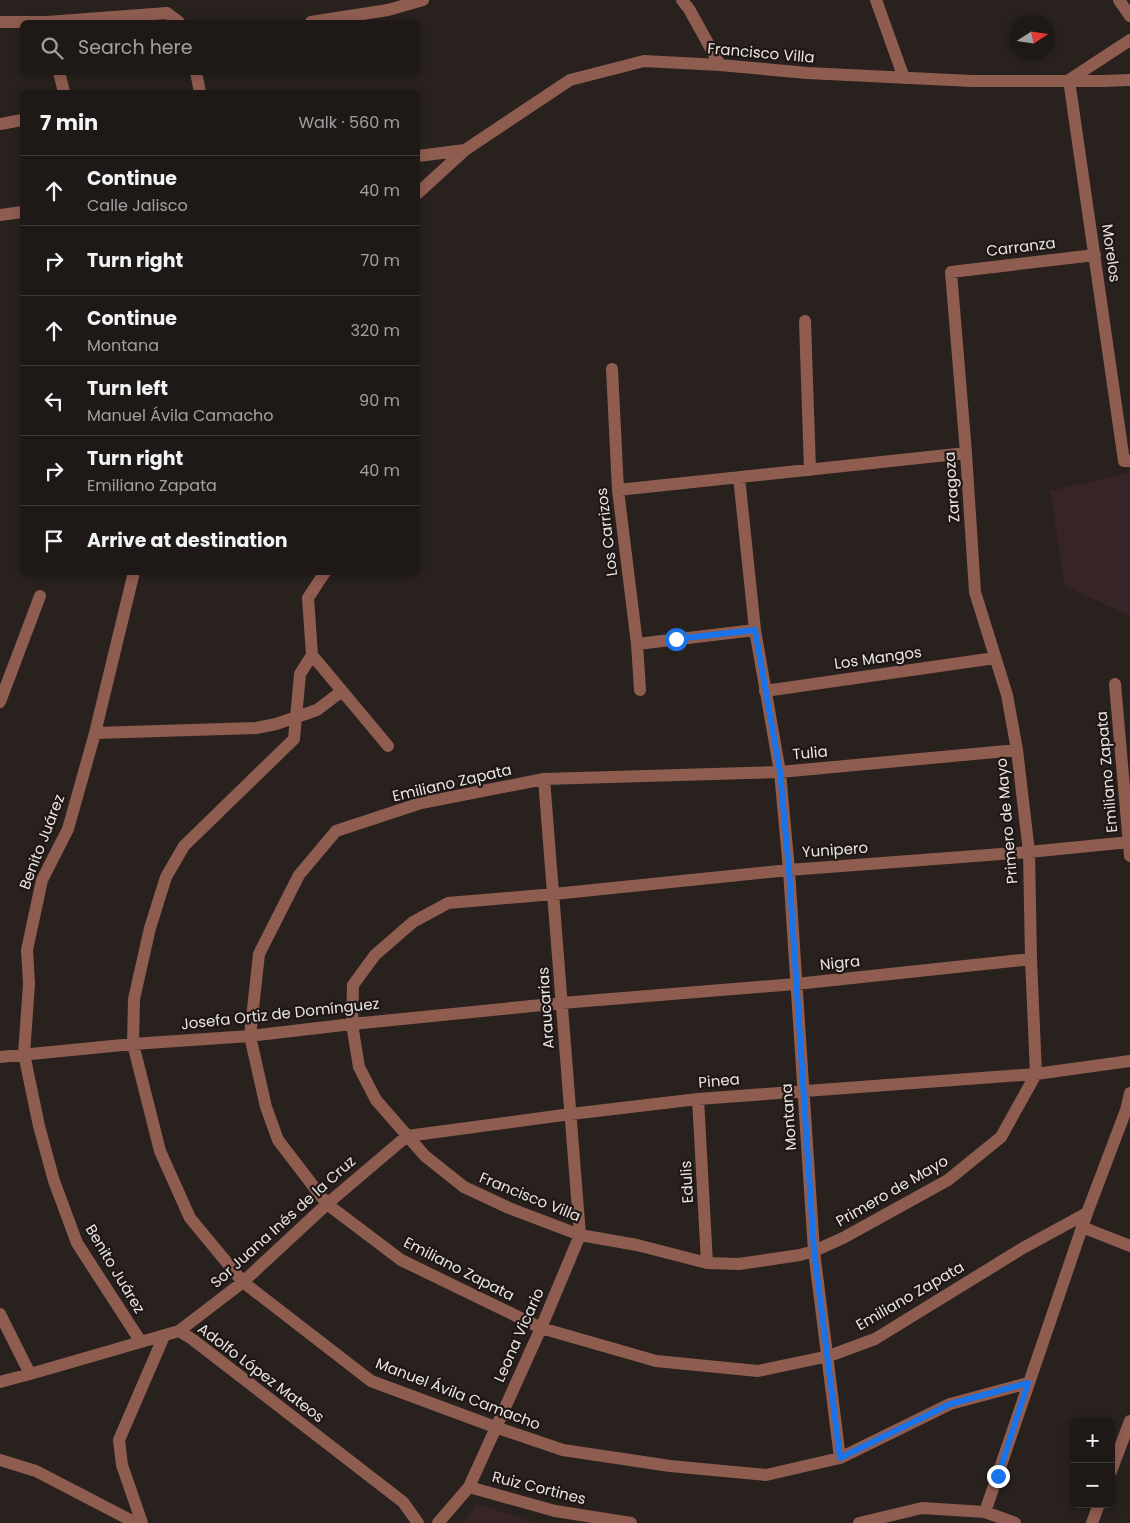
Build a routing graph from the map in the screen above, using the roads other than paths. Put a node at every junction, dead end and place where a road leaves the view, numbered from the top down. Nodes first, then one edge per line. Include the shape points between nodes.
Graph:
1 (682, 0) edge
2 (877, 0) edge
3 (1119, 0) edge
4 (418, 1) edge
5 (1130, 16) edge
6 (74, 20) edge
7 (176, 20) edge
8 (325, 20) edge
9 (0, 22) edge
10 (20, 22) edge
11 (1130, 40) edge
12 (720, 65) junction
13 (60, 75) edge
14 (196, 75) edge
15 (904, 78) junction
16 (1069, 80) junction
17 (1130, 80) edge
18 (64, 90) edge
19 (197, 90) edge
20 (20, 120) edge
21 (0, 124) edge
22 (465, 150) junction
23 (420, 156) edge
24 (420, 191) edge
25 (20, 212) edge
26 (0, 215) edge
27 (1095, 255) junction
28 (951, 272) joint
29 (804, 321) dead end
30 (612, 369) dead end
31 (966, 453) junction
32 (1127, 461) edge
33 (810, 470) junction
34 (739, 477) junction
35 (618, 490) junction
36 (133, 575) edge
37 (323, 575) edge
38 (40, 596) dead end
39 (755, 630) junction
40 (637, 644) junction
41 (312, 655) junction
42 (995, 658) junction
43 (1116, 684) dead end
44 (640, 690) dead end
45 (342, 691) junction
46 (765, 691) junction
47 (1007, 695) joint
48 (0, 702) edge
49 (296, 718) junction
50 (95, 733) junction
51 (388, 746) dead end
52 (1017, 750) junction
53 (780, 772) junction
54 (544, 779) junction
55 (1130, 842) edge
56 (1029, 852) junction
57 (1130, 856) edge
58 (789, 870) junction
59 (554, 894) junction
60 (1031, 959) junction
61 (796, 984) junction
62 (562, 1003) junction
63 (352, 1024) junction
64 (250, 1036) junction
65 (133, 1044) junction
66 (24, 1054) junction
67 (0, 1056) edge
68 (1130, 1061) edge
69 (1036, 1074) junction
70 (803, 1090) junction
71 (1130, 1093) edge
72 (698, 1099) junction
73 (571, 1114) junction
74 (407, 1136) junction
75 (327, 1204) junction
76 (1087, 1213) junction
77 (1082, 1227) junction
78 (580, 1235) junction
79 (1130, 1246) edge
80 (814, 1251) junction
81 (707, 1263) junction
82 (243, 1282) junction
83 (0, 1314) edge
84 (541, 1328) junction
85 (178, 1331) junction
86 (164, 1336) junction
87 (141, 1342) junction
88 (828, 1356) junction
89 (30, 1374) junction
90 (0, 1382) edge
91 (1028, 1383) junction
92 (1130, 1421) edge
93 (495, 1427) junction
94 (840, 1458) junction
95 (0, 1460) edge
96 (1114, 1463) edge
97 (469, 1487) junction
98 (1098, 1508) edge
99 (985, 1512) junction
100 (968, 1517) edge
101 (876, 1521) edge
102 (136, 1523) edge
103 (142, 1523) edge
104 (418, 1523) edge
105 (438, 1523) edge
106 (631, 1523) edge
107 (859, 1523) edge
108 (1015, 1523) edge
109 (1092, 1523) edge

1 - 12 street
2 - 15 street
3 - 5 street
4 - 8 street via 388,10
6 - 7 street via 167,13
9 - 10 street
11 - 16 street
12 - 15 street, Francisco Villa
12 - 22 street, Francisco Villa via 644,61 570,80
13 - 18 street
14 - 19 street
15 - 16 street, Francisco Villa
16 - 17 street, Francisco Villa
16 - 27 street, Morelos
20 - 21 street
22 - 23 street
22 - 24 street, Francisco Villa
25 - 26 street
27 - 28 street, Carranza
27 - 32 street, Morelos
28 - 31 street, Zaragoza
29 - 33 street
30 - 35 street, Los Carrizos
31 - 33 street
31 - 42 street, Zaragoza via 975,592
33 - 34 street
34 - 35 street
34 - 39 street, Montana
35 - 40 street, Los Carrizos
36 - 50 street, Benito Juárez
37 - 41 street via 308,598
38 - 48 street
39 - 40 street
39 - 46 street, Montana
40 - 44 street, Los Carrizos
41 - 45 street
41 - 49 street, Manuel Ávila Camacho via 300,674
42 - 46 street, Los Mangos
42 - 47 street, Zaragoza
43 - 55 street, Emiliano Zapata
45 - 49 street via 317,710
45 - 51 street
46 - 53 street, Montana
47 - 52 street, Primero de Mayo
49 - 50 street via 256,728
49 - 65 street, Manuel Ávila Camacho via 294,739 184,846 166,878 150,928 134,999
50 - 66 street, Benito Juárez via 68,829 42,880 27,950 29,984
52 - 53 street, Tulia
52 - 56 street, Primero de Mayo
53 - 54 street, Tulia
53 - 58 street, Montana
54 - 59 street, Araucarias
54 - 64 street, Emiliano Zapata via 421,803 336,832 299,875 259,954
55 - 56 street, Yunipero
55 - 57 street, Emiliano Zapata
56 - 58 street, Yunipero
56 - 60 street, Primero de Mayo
58 - 59 street, Yunipero
58 - 61 street, Montana
59 - 62 street, Araucarias
59 - 63 street, Francisco Villa via 448,903 413,922 375,955 354,985
60 - 61 street, Nigra
60 - 69 street, Primero de Mayo
61 - 62 street, Nigra
61 - 70 street, Montana
62 - 63 street, Josefa Ortiz de Domínguez
62 - 73 street, Araucarias
63 - 64 street, Josefa Ortiz de Domínguez
63 - 74 street, Francisco Villa via 360,1067 376,1100
64 - 65 street, Josefa Ortiz de Domínguez
64 - 75 street, Emiliano Zapata via 266,1107 278,1140
65 - 66 street, Josefa Ortiz de Domínguez
65 - 82 street, Manuel Ávila Camacho via 160,1151 190,1218
66 - 67 street, Josefa Ortiz de Domínguez
66 - 87 street, Benito Juárez via 54,1180 77,1243
68 - 69 street, Pinea
69 - 70 street, Pinea
69 - 80 street, Primero de Mayo via 1001,1137 948,1180
70 - 72 street, Pinea
70 - 80 street, Montana
71 - 76 street
72 - 73 street, Pinea
72 - 81 street, Edulis
73 - 74 street, Pinea
73 - 78 street, Araucarias
74 - 75 street, Sor Juana Inés de la Cruz
74 - 78 street, Francisco Villa via 464,1187
75 - 82 street, Sor Juana Inés de la Cruz
75 - 84 street, Emiliano Zapata via 401,1260
76 - 77 street
76 - 88 street, Emiliano Zapata via 1023,1248 875,1339
77 - 79 street
77 - 91 street
78 - 81 street, Primero de Mayo
78 - 84 street, Leona Vicario
80 - 81 street, Primero de Mayo via 739,1264
80 - 88 street, Montana
82 - 85 street, Sor Juana Inés de la Cruz
82 - 93 street, Manuel Ávila Camacho via 372,1381
83 - 89 street
84 - 88 street, Emiliano Zapata via 656,1361 758,1370
84 - 93 street, Leona Vicario
85 - 86 street, Adolfo López Mateos
85 - 104 street, Adolfo López Mateos via 403,1502
86 - 87 street, Adolfo López Mateos
86 - 103 street via 119,1440 122,1465
87 - 89 street, Adolfo López Mateos
88 - 94 street, Montana
89 - 90 street, Adolfo López Mateos
91 - 94 street, Manuel Ávila Camacho via 950,1404
91 - 99 street
92 - 96 street
93 - 94 street, Manuel Ávila Camacho via 563,1450 670,1466 766,1475
93 - 97 street, Leona Vicario
95 - 102 street via 36,1471
97 - 105 street, Leona Vicario
97 - 106 street, Ruiz Cortines via 555,1511
98 - 109 street
99 - 100 street
99 - 108 street
100 - 101 street via 922,1508
101 - 107 street

